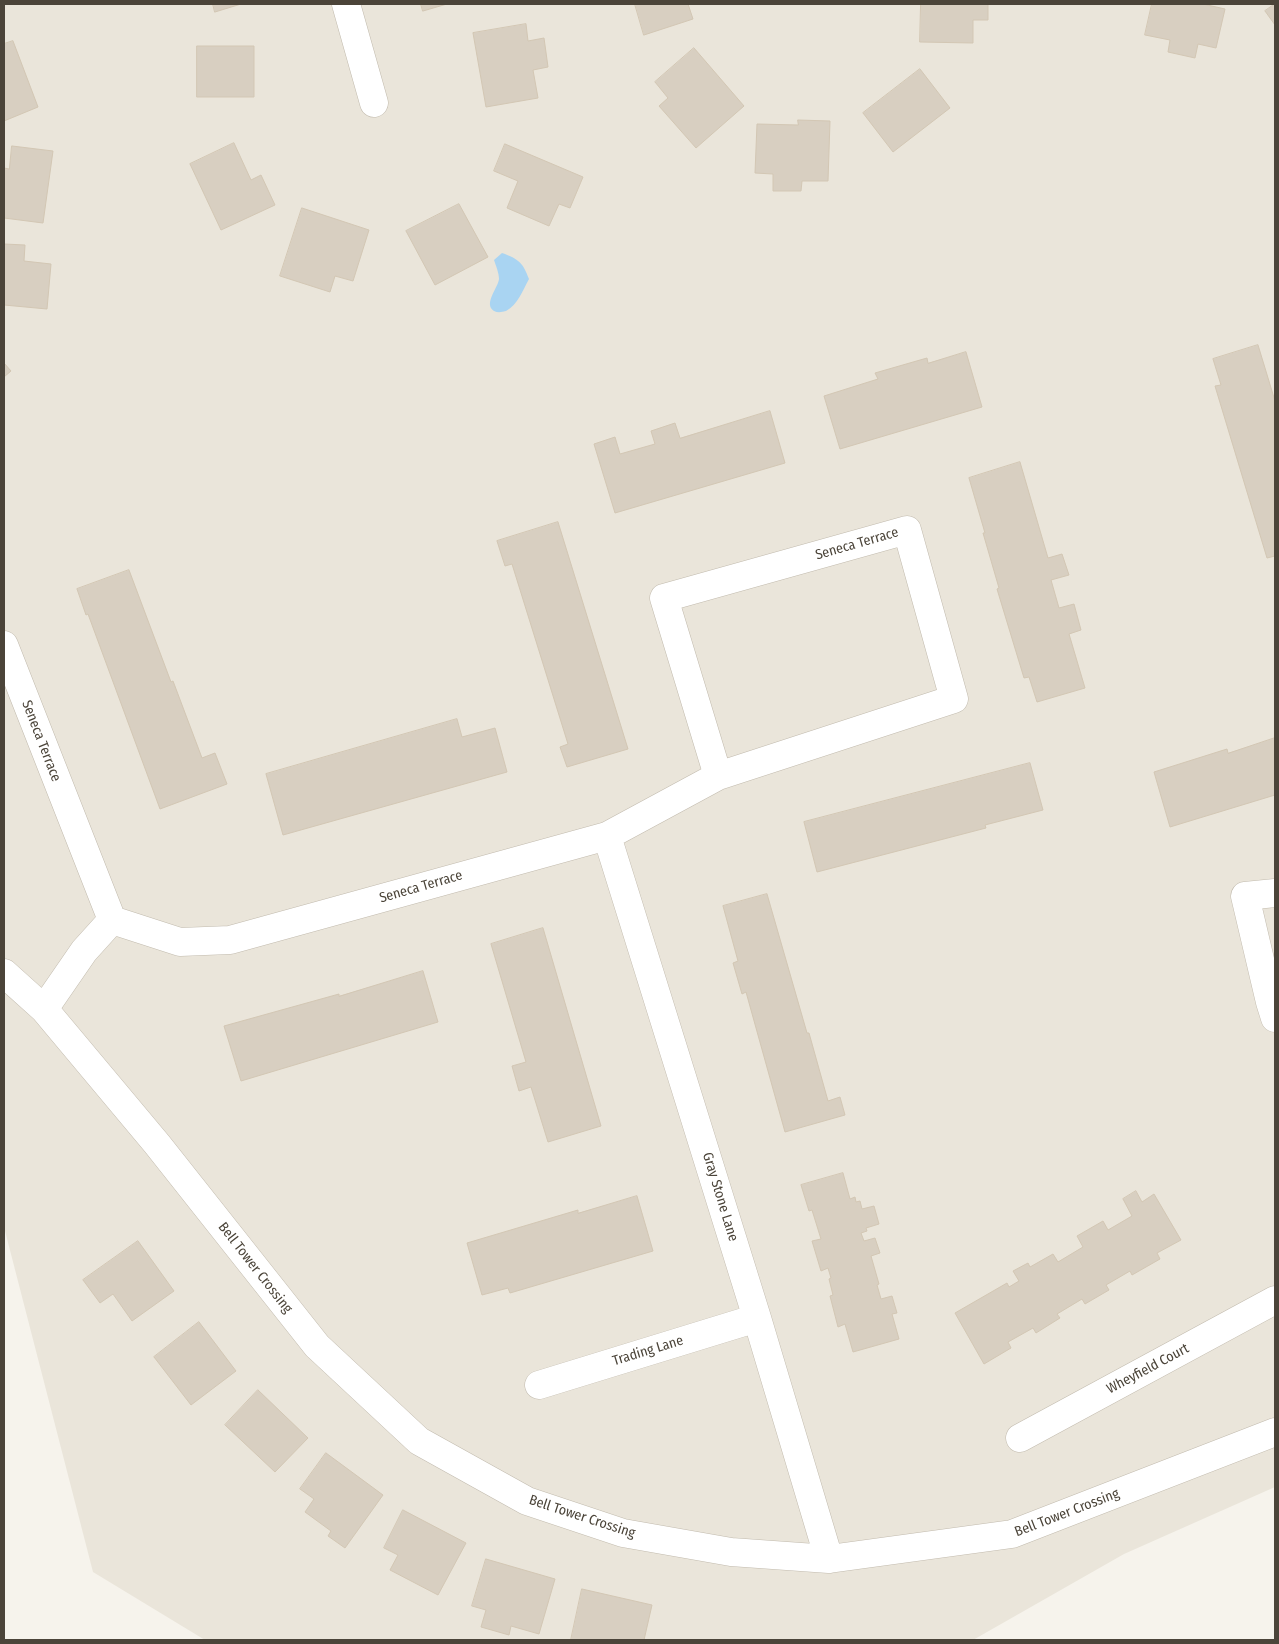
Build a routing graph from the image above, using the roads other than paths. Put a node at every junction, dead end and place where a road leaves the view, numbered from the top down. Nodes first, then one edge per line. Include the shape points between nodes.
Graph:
1 (346, 4) edge
2 (374, 103) dead end
3 (4, 645) edge
4 (718, 776) junction
5 (607, 836) junction
6 (1275, 892) edge
7 (112, 920) junction
8 (4, 972) edge
9 (44, 1009) junction
10 (1275, 1018) edge
11 (1275, 1300) edge
12 (758, 1318) junction
13 (539, 1385) dead end
14 (1275, 1432) edge
15 (1020, 1438) dead end
16 (829, 1559) junction

1 - 2 street
3 - 7 street, Seneca Terrace
4 - 4 street, Seneca Terrace via 954,699 907,530 664,598
4 - 5 street, Seneca Terrace
5 - 7 street, Seneca Terrace via 230,940 180,942
5 - 12 street, Gray Stone Lane
6 - 10 street via 1245,896
7 - 9 street via 84,951
8 - 9 street, Bell Tower Crossing
9 - 16 street, Bell Tower Crossing via 157,1144 317,1346 419,1441 527,1501 624,1533 731,1552
11 - 15 street, Wheyfield Court
12 - 13 street, Trading Lane
12 - 16 street, Gray Stone Lane
14 - 16 street, Bell Tower Crossing via 1012,1534

